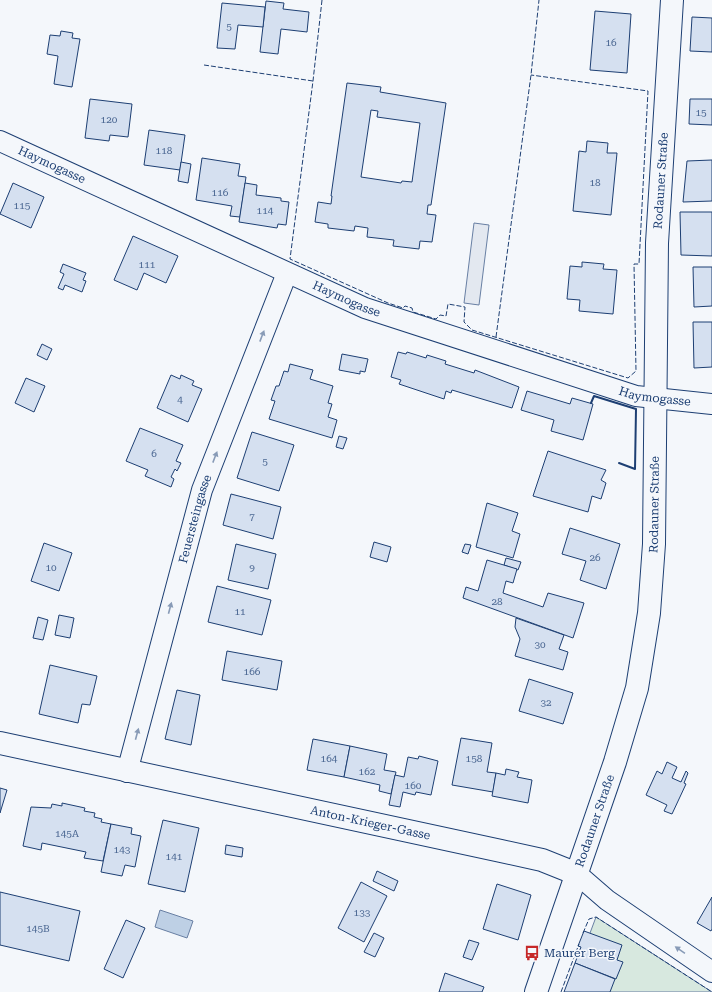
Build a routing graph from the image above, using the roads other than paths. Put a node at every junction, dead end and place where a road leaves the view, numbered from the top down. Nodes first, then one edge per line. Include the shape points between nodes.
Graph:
1 (672, 0) edge
2 (0, 141) edge
3 (287, 273) junction
4 (654, 399) junction
5 (712, 404) edge
6 (0, 743) edge
7 (127, 772) junction
8 (577, 874) junction
9 (712, 972) edge
10 (536, 992) edge

1 - 4 main road, Rodauner Straße via 657,243
2 - 3 street, Haymogasse
3 - 4 street, Haymogasse via 365,308 405,322 636,396
7 -> 3 street, Feuersteingasse via 202,490
4 - 5 street, Haymogasse
4 - 8 main road, Rodauner Straße via 654,544 649,614 636,688 615,762
6 - 7 main road, Anton-Krieger-Gasse
7 - 8 main road, Anton-Krieger-Gasse via 542,860
9 -> 8 street, Anton-Krieger-Gasse via 607,900
8 - 10 main road, Rodauner Straße

